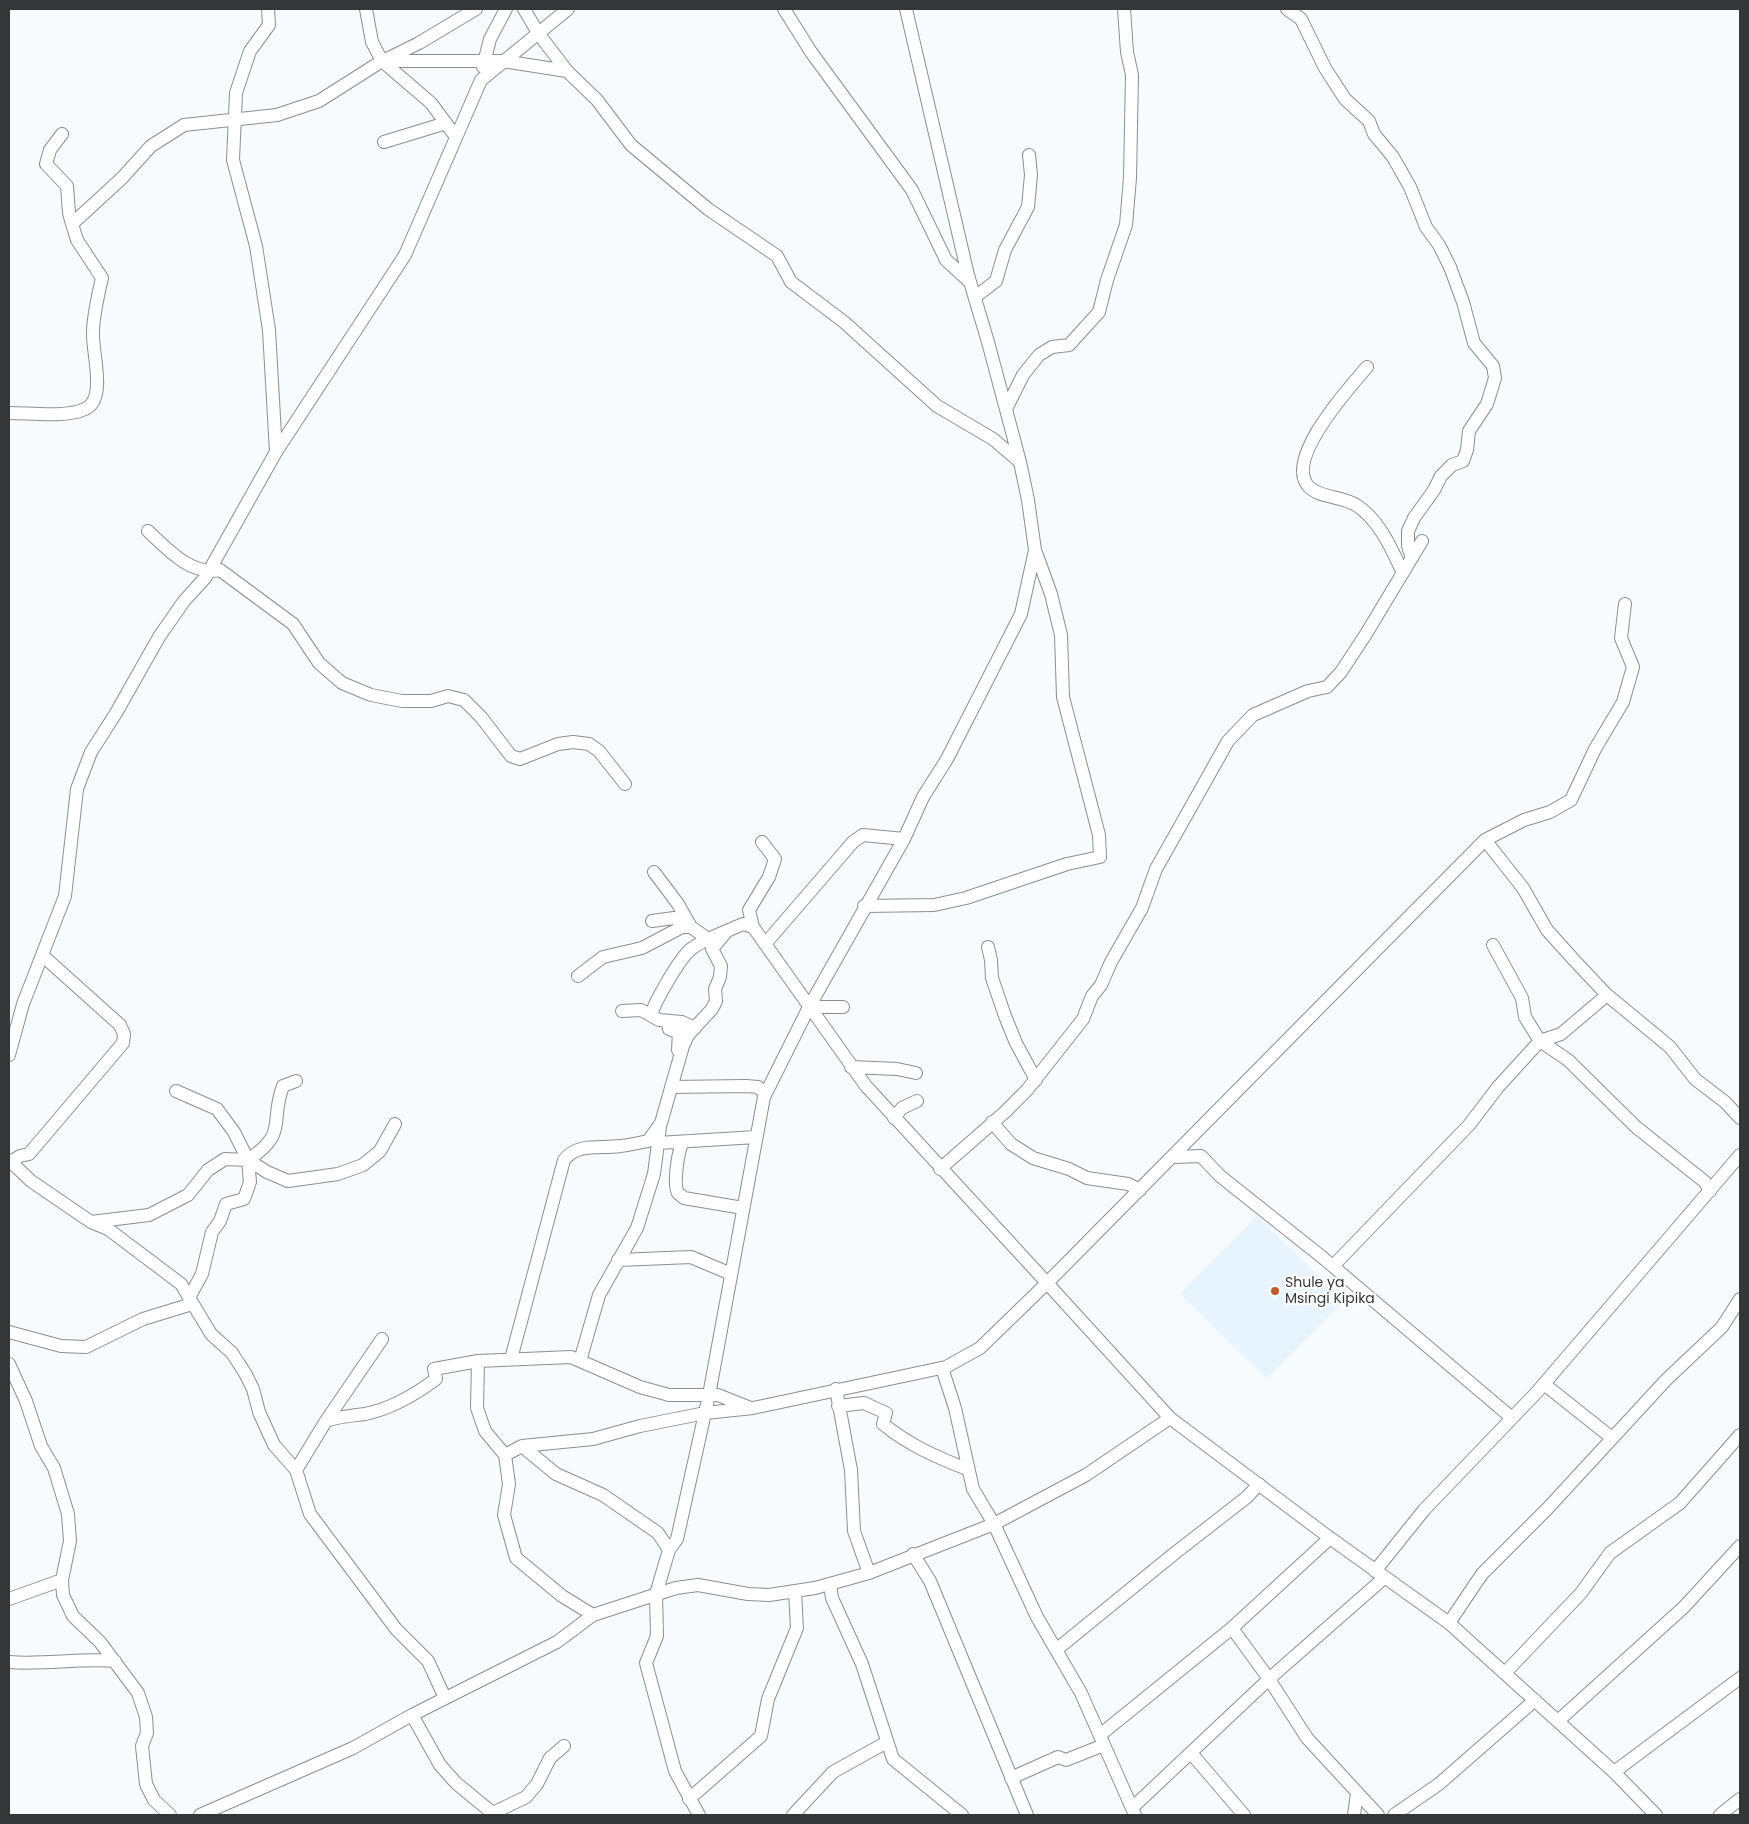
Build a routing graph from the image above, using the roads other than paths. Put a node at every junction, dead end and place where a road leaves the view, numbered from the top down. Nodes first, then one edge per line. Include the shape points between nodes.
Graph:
1 (268, 9) edge
2 (366, 9) edge
3 (476, 9) edge
4 (506, 9) edge
5 (524, 9) edge
6 (568, 9) edge
7 (784, 9) edge
8 (906, 9) edge
9 (1124, 9) edge
10 (1287, 9) edge
11 (538, 33) junction
12 (382, 61) junction
13 (484, 61) junction
14 (503, 61) junction
15 (567, 71) junction
16 (481, 80) junction
17 (236, 119) junction
18 (446, 123) junction
19 (62, 134) dead end
20 (456, 136) junction
21 (384, 142) dead end
22 (1029, 155) dead end
23 (72, 224) junction
24 (970, 282) junction
25 (975, 297) junction
26 (1368, 367) dead end
27 (1006, 409) junction
28 (9, 413) edge
29 (276, 452) junction
30 (1020, 462) junction
31 (148, 531) dead end
32 (1422, 541) dead end
33 (1035, 550) junction
34 (1412, 558) junction
35 (214, 571) junction
36 (1403, 574) junction
37 (1625, 604) dead end
38 (626, 784) dead end
39 (904, 839) junction
40 (1485, 840) junction
41 (762, 842) dead end
42 (654, 872) dead end
43 (864, 906) junction
44 (652, 921) dead end
45 (691, 927) junction
46 (753, 927) junction
47 (710, 944) junction
48 (765, 944) junction
49 (1494, 945) dead end
50 (988, 947) dead end
51 (42, 955) junction
52 (578, 976) dead end
53 (1607, 995) junction
54 (809, 1007) junction
55 (843, 1007) dead end
56 (622, 1010) dead end
57 (14, 1013) edge
58 (651, 1015) junction
59 (668, 1022) junction
60 (695, 1028) junction
61 (1540, 1041) junction
62 (9, 1055) edge
63 (682, 1057) junction
64 (851, 1067) junction
65 (916, 1074) dead end
66 (1036, 1080) junction
67 (296, 1081) dead end
68 (671, 1088) junction
69 (176, 1091) dead end
70 (765, 1094) junction
71 (917, 1101) dead end
72 (894, 1118) junction
73 (1740, 1118) edge
74 (992, 1122) junction
75 (661, 1123) junction
76 (395, 1124) dead end
77 (756, 1137) junction
78 (683, 1142) junction
79 (658, 1143) junction
80 (1740, 1155) edge
81 (1174, 1157) junction
82 (248, 1160) junction
83 (10, 1162) edge
84 (940, 1169) junction
85 (1140, 1190) junction
86 (1710, 1191) junction
87 (743, 1208) junction
88 (91, 1222) junction
89 (618, 1260) junction
90 (1334, 1266) junction
91 (731, 1274) junction
92 (1047, 1283) junction
93 (1740, 1299) edge
94 (191, 1301) junction
95 (9, 1332) edge
96 (382, 1339) dead end
97 (511, 1359) junction
98 (478, 1361) junction
99 (580, 1361) junction
100 (9, 1364) edge
101 (942, 1368) junction
102 (1544, 1384) junction
103 (836, 1389) junction
104 (709, 1395) junction
105 (838, 1406) junction
106 (753, 1408) junction
107 (706, 1413) junction
108 (1170, 1418) junction
109 (1512, 1418) junction
110 (326, 1421) junction
111 (1740, 1436) edge
112 (1612, 1438) junction
113 (522, 1446) junction
114 (505, 1455) junction
115 (968, 1469) junction
116 (296, 1470) junction
117 (1259, 1484) junction
118 (994, 1524) junction
119 (1330, 1538) junction
120 (1740, 1546) edge
121 (669, 1550) junction
122 (913, 1554) junction
123 (869, 1573) junction
124 (1380, 1574) junction
125 (62, 1580) junction
126 (830, 1584) junction
127 (795, 1592) junction
128 (656, 1594) junction
129 (9, 1599) edge
130 (593, 1615) junction
131 (1449, 1623) junction
132 (1232, 1628) junction
133 (1056, 1650) junction
134 (114, 1661) junction
135 (9, 1662) edge
136 (1505, 1673) junction
137 (1740, 1678) edge
138 (1269, 1679) junction
139 (446, 1698) junction
140 (1535, 1700) junction
141 (412, 1715) junction
142 (1558, 1721) junction
143 (1102, 1740) junction
144 (887, 1742) junction
145 (564, 1746) dead end
146 (1191, 1753) junction
147 (1614, 1772) junction
148 (1011, 1778) junction
149 (1357, 1793) junction
150 (689, 1798) junction
151 (1740, 1799) edge
152 (1134, 1812) edge
153 (494, 1814) edge
154 (170, 1815) edge
155 (200, 1815) edge
156 (699, 1815) edge
157 (793, 1815) edge
158 (962, 1815) edge
159 (1028, 1815) edge
160 (1244, 1815) edge
161 (1354, 1815) edge
162 (1378, 1815) edge
163 (1394, 1815) edge
164 (1656, 1815) edge
165 (1720, 1815) edge

1 - 17 street via 269,25 250,52 236,94
2 - 12 street via 372,42
3 - 12 street
4 - 13 street via 490,39
5 - 11 street
6 - 11 street
7 - 24 street via 810,52 912,190 946,260
8 - 24 street
9 - 27 street via 1132,75 1126,225 1100,312 1069,345 1052,347 1039,355 1023,375
10 - 34 street via 1301,19 1325,68 1345,99 1369,121 1374,134 1410,187 1426,227 1450,267 1474,343 1493,366 1495,378 1487,404 1469,431 1463,461 1452,465 1441,476 1408,531
11 - 14 street
11 - 15 street
12 - 13 street
12 - 17 street via 319,101 277,115
12 - 18 street via 431,103
13 - 14 street
13 - 16 street
14 - 15 street
14 - 16 street
15 - 30 street via 597,100 631,145 708,209 777,256 791,282 844,322 937,406 993,439
16 - 20 street
17 - 23 street via 184,125 151,146
17 - 29 street via 234,160 256,246 269,330
18 - 20 street
18 - 21 street
19 - 23 street via 50,150 46,164 67,186 68,213
20 - 29 street via 405,255
22 - 25 street via 1028,207 1009,242 996,281
23 - 28 street via 77,240 102,278 92,332 96,395 87,409 72,413
24 - 25 street
25 - 27 street
26 - 36 street via 1310,443 1303,464 1303,478 1310,488 1355,504 1374,522 1391,547
27 - 30 street
29 - 35 street via 217,556
30 - 33 street
31 - 35 street via 192,566
32 - 34 street
33 - 39 street via 1021,614 947,759 923,797
33 - 43 street via 1061,635 1064,697 1099,835 1100,857 1059,866 966,898 934,905
34 - 36 street
35 - 38 street via 293,624 320,663 342,683 371,695 402,701 431,701 448,696 464,700 511,756 520,759 558,744 589,744 599,751
35 - 51 street via 184,601 159,637 91,752 76,789 65,896
36 - 66 street via 1341,672 1327,688 1308,691 1254,715 1228,740 1156,869 1142,908 1092,996 1083,1019
37 - 40 street via 1621,638 1633,667 1623,702 1595,749 1571,800
39 - 43 street
39 - 48 street via 863,835 853,842
40 - 53 street via 1523,888 1547,930
40 - 81 street
41 - 46 street via 775,859 769,877 749,910
42 - 45 street
43 - 54 street
44 - 45 street via 674,918
45 - 47 street
45 - 52 street via 682,928 642,948 603,957
46 - 47 street via 743,924
46 - 48 street
47 - 58 street via 691,949 676,967
47 - 60 street via 721,966 715,989 716,1001
48 - 54 street
49 - 61 street via 1522,998 1525,1017
50 - 66 street via 992,978 1005,1016
51 - 57 street
51 - 83 street via 120,1025 124,1042 29,1154
53 - 61 street via 1561,1034
53 - 73 street via 1670,1047 1695,1079
54 - 55 street
54 - 64 street
54 - 70 street
56 - 58 street via 641,1010
57 - 62 street
58 - 59 street
59 - 60 street via 682,1022
59 - 63 street via 669,1029 679,1033 678,1052
60 - 63 street via 688,1035
61 - 86 street via 1568,1060 1636,1126 1705,1182
61 - 90 street via 1469,1125
63 - 68 street
64 - 65 street via 897,1069
64 - 72 street
66 - 74 street
67 - 82 street via 283,1086 279,1096 278,1127 266,1148
68 - 70 street via 746,1086 758,1087
68 - 75 street
69 - 82 street via 217,1109 234,1132
70 - 77 street
71 - 72 street via 902,1108
72 - 84 street
74 - 84 street
74 - 85 street via 1011,1144 1034,1158 1087,1178 1128,1184
75 - 79 street
75 - 97 street via 648,1141 578,1149 564,1160
76 - 82 street via 380,1151 363,1165 338,1174 288,1180
77 - 78 street
77 - 87 street
78 - 79 street
78 - 87 street via 678,1154 678,1193 684,1198
79 - 89 street via 654,1174 636,1228
80 - 86 street
81 - 85 street
81 - 90 street via 1201,1156 1220,1176
82 - 88 street via 225,1159 208,1170 188,1195 149,1215
82 - 94 street via 250,1182 244,1199 226,1204 212,1232 202,1274
83 - 88 street
84 - 92 street
85 - 92 street
86 - 102 street
87 - 91 street
88 - 94 street via 108,1230 181,1284
89 - 91 street via 691,1257
89 - 99 street via 599,1294
90 - 109 street
91 - 104 street
92 - 101 street via 980,1348
92 - 108 street
93 - 112 street via 1722,1327
94 - 95 street via 143,1319 86,1347 61,1346
94 - 116 street via 211,1334 232,1353 245,1373 274,1445
96 - 110 street
97 - 98 street
97 - 99 street via 570,1357
98 - 110 street via 434,1369 436,1379 405,1399 365,1414 345,1415
98 - 114 street via 477,1408 485,1431
99 - 104 street via 640,1387 669,1395
100 - 125 street via 66,1504 70,1541
101 - 103 street
101 - 115 street via 955,1408
102 - 109 street
102 - 112 street
103 - 105 street
103 - 106 street
104 - 106 street via 718,1395 742,1407
104 - 107 street
105 - 115 street via 864,1403 886,1413 883,1424 904,1441
105 - 123 street via 851,1470 854,1531
106 - 107 street
107 - 113 street via 593,1439
107 - 121 street via 677,1539
108 - 117 street
108 - 118 street via 1086,1475
109 - 124 street via 1424,1510
110 - 116 street
111 - 136 street via 1680,1503 1610,1553 1581,1593
112 - 131 street via 1482,1574
113 - 114 street
113 - 121 street via 556,1474 603,1495 658,1533
114 - 130 street via 509,1484 504,1515 516,1558 562,1596
115 - 118 street via 973,1489
116 - 139 street via 310,1514 396,1629 428,1661
117 - 119 street
117 - 133 street
118 - 122 street
118 - 133 street
119 - 124 street
119 - 132 street
120 - 142 street via 1684,1607
121 - 128 street
122 - 123 street
122 - 148 street via 930,1581
123 - 126 street
124 - 131 street
124 - 138 street
125 - 129 street
125 - 134 street via 62,1595 74,1616
126 - 127 street
126 - 144 street via 832,1598 862,1664
127 - 128 street via 748,1594 698,1585
127 - 150 street via 797,1628 768,1699 760,1736
128 - 130 street
128 - 150 street via 657,1636 646,1662 675,1771
130 - 139 street via 557,1642
131 - 136 street
132 - 138 street
132 - 143 street
133 - 143 street via 1081,1693
134 - 135 street
134 - 154 street via 129,1678 143,1705 147,1726 142,1753 146,1784 154,1800
136 - 140 street
137 - 147 street
138 - 146 street
138 - 149 street via 1307,1738
139 - 141 street
140 - 142 street
140 - 163 street via 1439,1784
141 - 153 street via 440,1765 456,1783
141 - 155 street via 353,1748
142 - 147 street
143 - 148 street via 1066,1760 1058,1757
143 - 152 street
144 - 157 street via 833,1772
144 - 158 street via 893,1759
145 - 153 street via 550,1758 537,1784 526,1797
146 - 152 street
146 - 160 street
147 - 164 street
148 - 159 street
149 - 161 street
149 - 162 street
150 - 156 street
151 - 165 street

